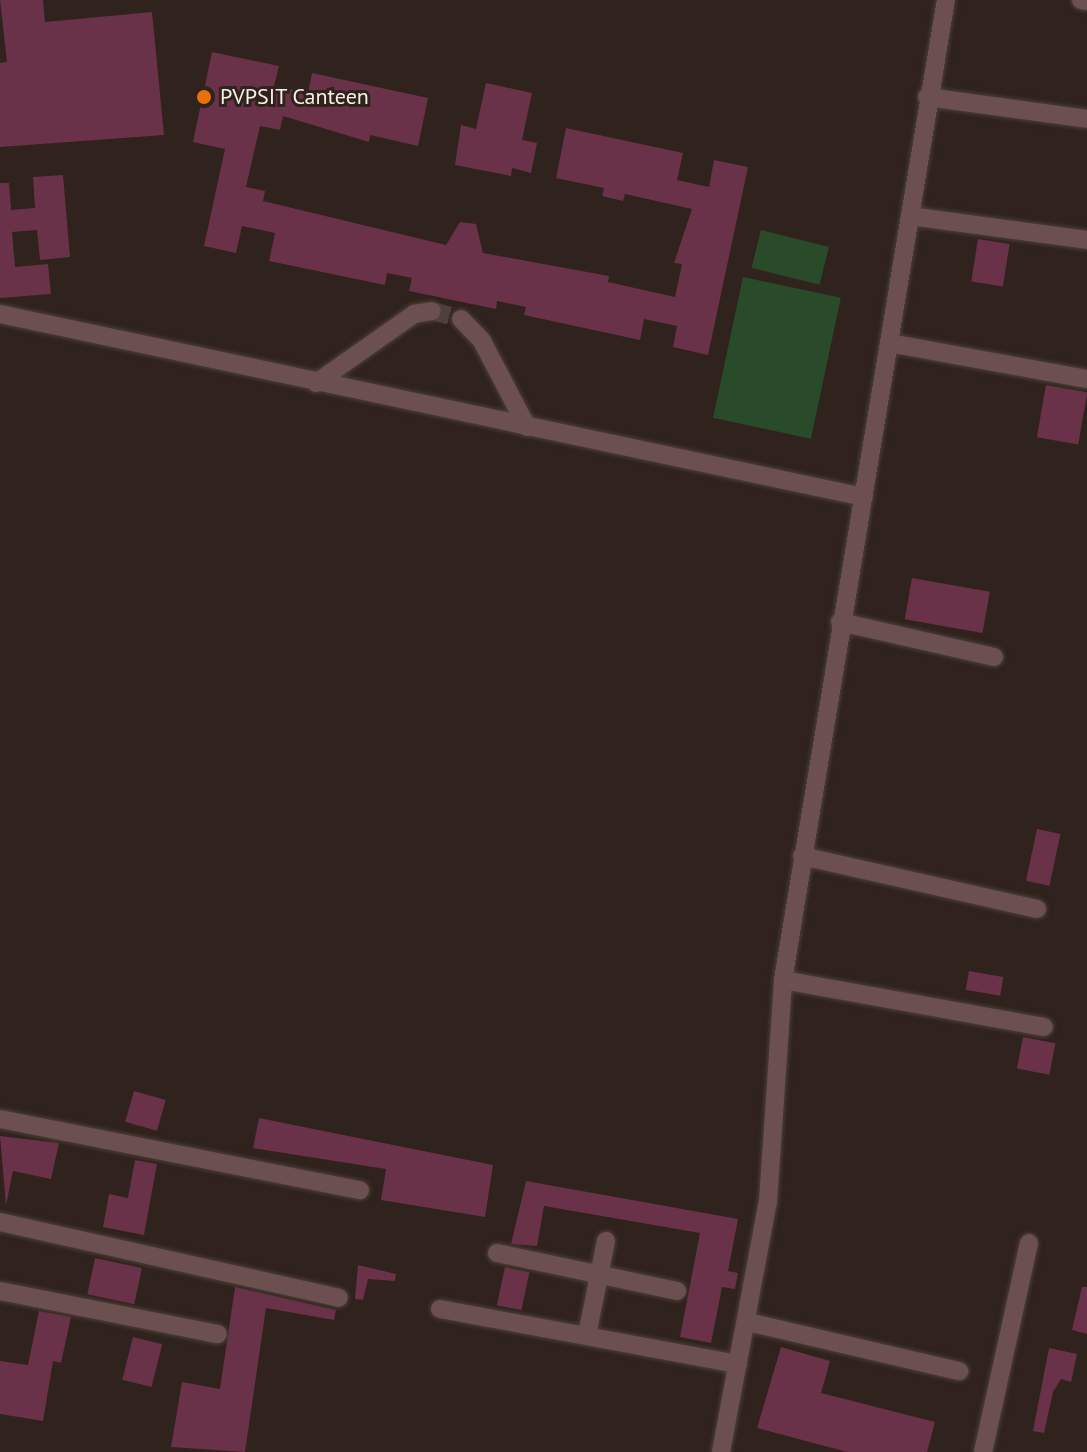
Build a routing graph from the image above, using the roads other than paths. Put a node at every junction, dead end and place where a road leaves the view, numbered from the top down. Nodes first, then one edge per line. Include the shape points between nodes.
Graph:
1 (946, 0) edge
2 (927, 97) junction
3 (1087, 119) edge
4 (910, 216) junction
5 (1087, 240) edge
6 (432, 311) tunnel mouth
7 (0, 314) edge
8 (461, 319) tunnel mouth
9 (889, 343) junction
10 (1087, 379) edge
11 (316, 383) junction
12 (527, 427) junction
13 (864, 497) junction
14 (840, 622) junction
15 (994, 657) dead end
16 (802, 856) junction
17 (1037, 909) dead end
18 (783, 980) junction
19 (1044, 1027) dead end
20 (0, 1119) edge
21 (360, 1190) dead end
22 (1, 1224) edge
23 (606, 1241) dead end
24 (1029, 1243) dead end
25 (497, 1253) dead end
26 (599, 1275) junction
27 (0, 1291) edge
28 (677, 1291) dead end
29 (339, 1298) dead end
30 (440, 1309) dead end
31 (748, 1322) junction
32 (218, 1334) dead end
33 (587, 1335) junction
34 (738, 1364) junction
35 (959, 1371) dead end
36 (721, 1452) edge
37 (983, 1452) edge

1 - 2 street
2 - 3 street
2 - 4 street
4 - 5 street
4 - 9 street
6 - 11 street via 414,314
7 - 11 street
8 - 12 street via 482,341
9 - 10 street
9 - 13 street
11 - 12 street
12 - 13 street
13 - 14 street
14 - 15 street
14 - 16 street
16 - 17 street
16 - 18 street
18 - 19 street
18 - 31 street via 768,1202
20 - 21 street
22 - 29 street
23 - 26 street
24 - 37 street
25 - 26 street
26 - 28 street
26 - 33 street
27 - 32 street
30 - 33 street
31 - 34 street
31 - 35 street
33 - 34 street
34 - 36 street

